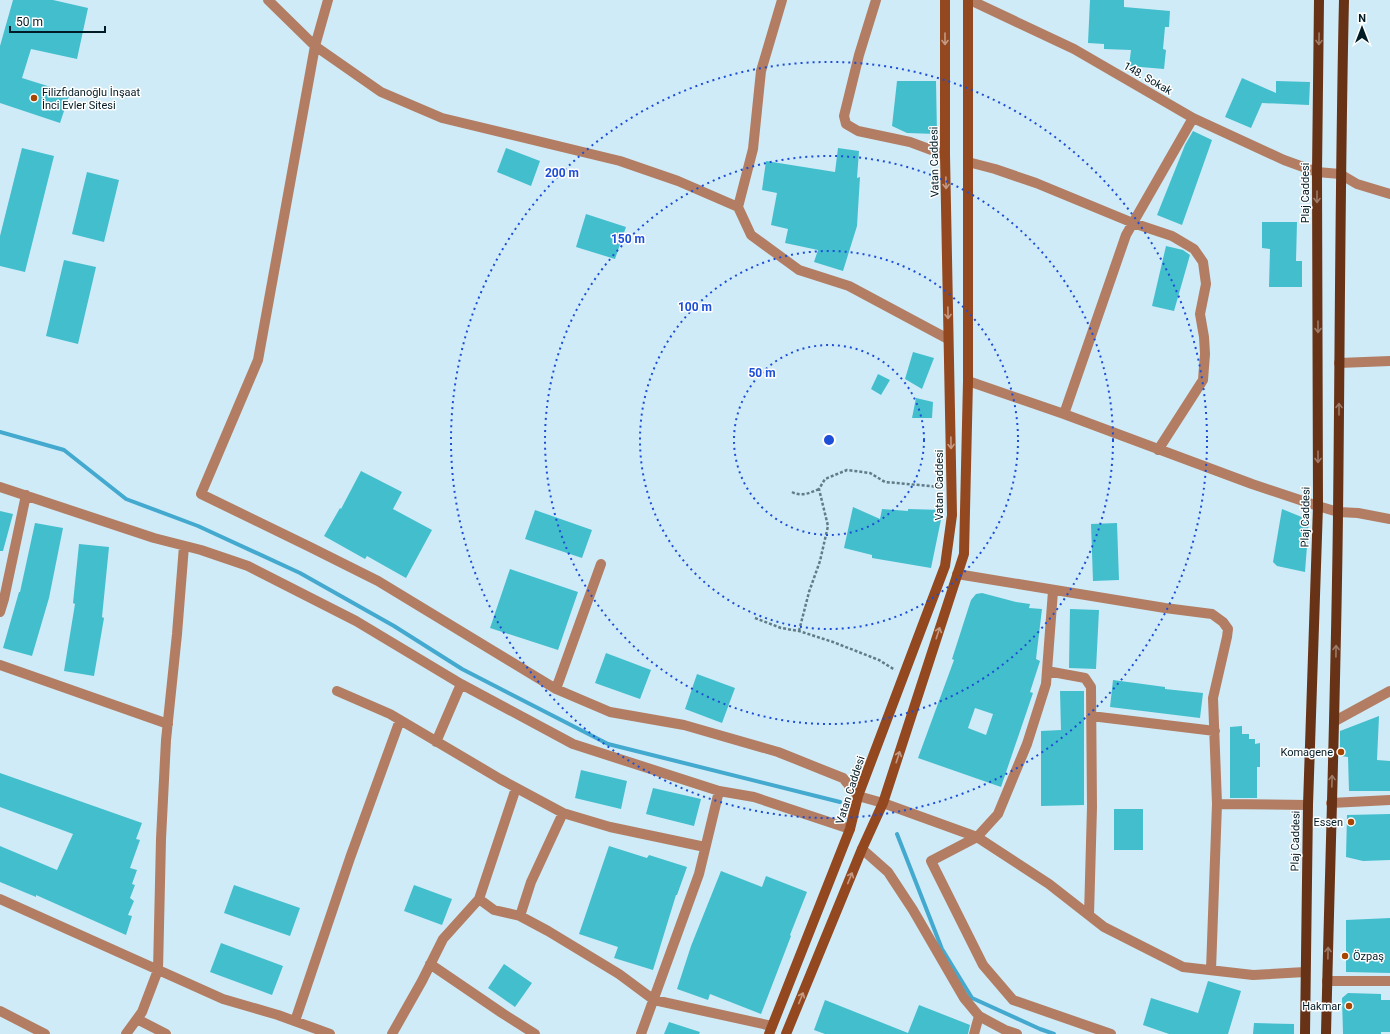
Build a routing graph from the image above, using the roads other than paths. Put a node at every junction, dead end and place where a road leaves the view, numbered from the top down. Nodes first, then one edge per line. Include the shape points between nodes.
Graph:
1 (268, 0) edge
2 (328, 0) edge
3 (782, 0) edge
4 (876, 0) edge
5 (945, 0) edge
6 (969, 0) edge
7 (1319, 0) edge
8 (1344, 0) edge
9 (315, 46) junction
10 (1193, 118) junction
11 (946, 155) junction
12 (968, 162) junction
13 (1317, 172) junction
14 (1340, 174) junction
15 (1390, 194) edge
16 (738, 208) junction
17 (1133, 223) junction
18 (948, 339) junction
19 (1390, 360) edge
20 (1339, 363) junction
21 (968, 381) junction
22 (1064, 414) junction
23 (1158, 450) junction
24 (0, 487) edge
25 (26, 495) junction
26 (1318, 506) junction
27 (1338, 512) junction
28 (1390, 519) edge
29 (184, 546) junction
30 (601, 564) dead end
31 (957, 574) junction
32 (1053, 591) junction
33 (0, 612) edge
34 (0, 665) edge
35 (1047, 671) junction
36 (461, 684) junction
37 (556, 689) junction
38 (337, 691) dead end
39 (1390, 691) edge
40 (1091, 716) junction
41 (400, 720) junction
42 (1335, 721) junction
43 (168, 724) junction
44 (1214, 731) junction
45 (436, 742) junction
46 (516, 788) junction
47 (719, 791) junction
48 (858, 796) junction
49 (1390, 800) edge
50 (883, 803) junction
51 (1331, 803) junction
52 (1217, 804) junction
53 (1308, 805) junction
54 (563, 813) junction
55 (850, 829) junction
56 (977, 837) junction
57 (705, 847) junction
58 (862, 849) junction
59 (479, 899) junction
60 (0, 900) edge
61 (1089, 915) junction
62 (520, 916) junction
63 (430, 964) junction
64 (158, 970) junction
65 (1211, 970) junction
66 (1305, 972) junction
67 (1327, 981) junction
68 (1390, 981) edge
69 (654, 1000) junction
70 (0, 1011) edge
71 (980, 1016) junction
72 (137, 1019) junction
73 (295, 1021) junction
74 (770, 1030) edge
75 (317, 1032) edge
76 (45, 1034) edge
77 (126, 1034) edge
78 (166, 1034) edge
79 (330, 1034) edge
80 (392, 1034) edge
81 (535, 1034) edge
82 (641, 1034) edge
83 (786, 1034) edge
84 (974, 1034) edge
85 (1017, 1034) edge
86 (1111, 1034) edge
87 (1305, 1034) edge
88 (1326, 1034) edge

1 - 9 street
2 - 9 street
3 - 16 street via 761,71 752,149
4 - 11 street via 844,116 846,124 858,131 910,142
5 -> 11 main road, Vatan Caddesi
6 - 10 street, 148. Sokak via 1074,49
6 - 12 main road
7 -> 13 main road, Plaj Caddesi
8 - 14 main road
9 - 16 street via 381,92 442,118 620,161
9 - 37 street via 258,360 201,494 378,581
10 - 13 street, 148. Sokak via 1284,160
10 - 17 street
11 -> 18 main road, Vatan Caddesi
12 - 17 street via 1036,183
12 - 21 main road
13 - 14 street, 148. Sokak
13 -> 26 main road, Plaj Caddesi
14 - 15 street via 1357,184
14 - 20 main road
16 - 18 street via 751,235 799,270 849,286
17 - 22 street via 1126,235
17 - 23 street via 1172,236 1194,250 1203,262 1206,284 1200,314 1205,354 1203,380
18 -> 48 main road, Vatan Caddesi via 952,515 945,566
19 - 20 street
27 -> 20 main road
21 - 22 street
21 - 31 main road via 964,554
22 - 23 street
23 - 26 street
24 - 25 street
25 - 29 street
25 - 33 street
26 - 27 street
26 - 53 main road, Plaj Caddesi
27 - 28 street
42 -> 27 main road
29 - 36 street via 248,566 356,621
29 - 43 street
30 - 37 street
31 - 32 street
50 -> 31 main road
32 - 35 street
32 - 44 street via 1212,614 1223,622 1228,629 1213,698
34 - 43 street
35 - 40 street via 1085,678 1091,687
35 - 56 street via 1046,684 1027,744 1001,807 998,814
36 - 45 street
36 - 47 street via 573,744
37 - 48 street via 610,712 684,725 778,752 843,778
38 - 41 street
39 - 42 street
40 - 44 street
40 - 61 street
41 - 45 street
41 - 73 street
51 -> 42 main road
43 - 64 street via 161,839
44 - 52 street
45 - 46 street
46 - 54 street
46 - 59 street
47 - 55 street via 754,797
47 - 57 street
48 - 50 street
48 - 55 main road, Vatan Caddesi
49 - 51 street
50 - 56 street
50 - 58 main road
67 -> 51 main road
52 - 53 street
52 - 65 street
53 - 66 main road, Plaj Caddesi
54 - 57 street via 610,827
54 - 62 street via 531,882
55 - 74 main road, Vatan Caddesi
56 - 61 street via 1049,884
56 - 86 street via 931,861 983,965 1013,1000
57 - 69 street via 699,874
58 - 71 street via 888,872 960,992
83 -> 58 main road
59 - 62 street via 494,910
59 - 63 street via 442,939
60 - 64 street
61 - 65 street via 1104,927 1183,967
62 - 69 street via 619,974
63 - 80 street
63 - 81 street
64 - 72 street
64 - 73 street via 223,999
65 - 66 street via 1253,976
66 - 87 main road, Plaj Caddesi
67 - 68 street
67 - 88 main road
69 - 74 street
69 - 82 street
70 - 76 street
71 - 84 street
71 - 85 street
72 - 77 street
72 - 78 street
73 - 75 street
75 - 79 street

